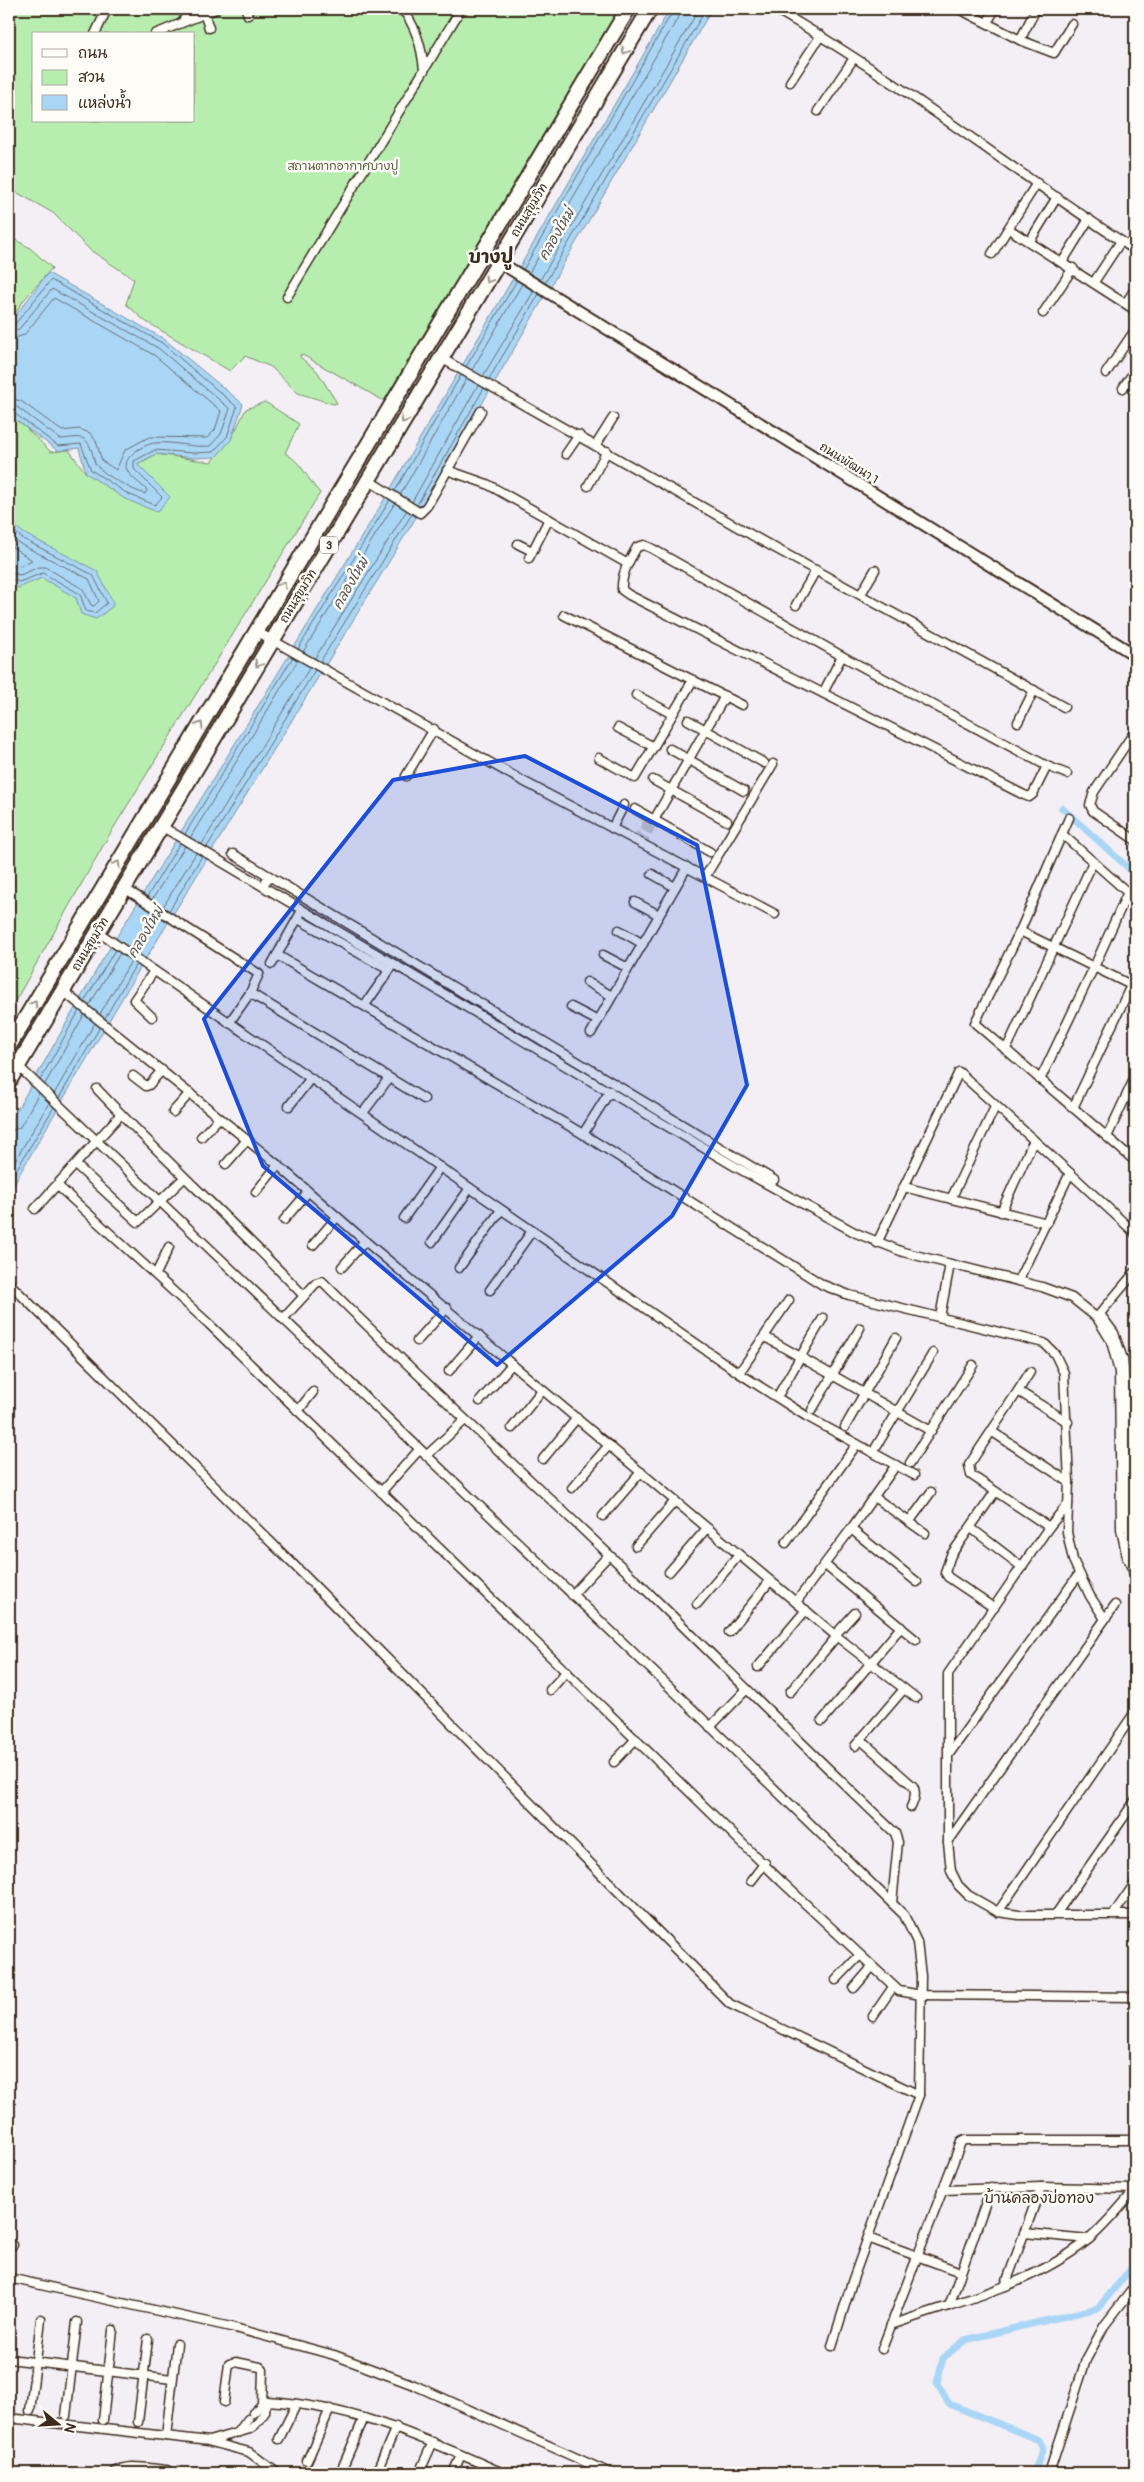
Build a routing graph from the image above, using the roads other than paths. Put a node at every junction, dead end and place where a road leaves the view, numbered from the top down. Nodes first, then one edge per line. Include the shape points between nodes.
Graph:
1 (108, 9) edge
2 (190, 9) edge
3 (216, 9) edge
4 (402, 9) edge
5 (461, 9) edge
6 (628, 9) edge
7 (650, 9) edge
8 (776, 9) edge
9 (959, 9) edge
10 (995, 9) edge
11 (1036, 9) edge
12 (204, 13) junction
13 (183, 21) junction
14 (987, 23) junction
15 (1072, 24) dead end
16 (209, 28) dead end
17 (169, 31) edge
18 (96, 32) edge
19 (821, 35) junction
20 (1020, 40) junction
21 (854, 58) junction
22 (424, 70) junction
23 (790, 82) dead end
24 (818, 111) dead end
25 (1037, 183) junction
26 (1057, 197) junction
27 (1089, 219) junction
28 (1010, 229) junction
29 (1030, 241) junction
30 (1121, 241) junction
31 (1135, 250) edge
32 (992, 254) dead end
33 (1063, 261) junction
34 (504, 266) junction
35 (1073, 268) junction
36 (1094, 282) junction
37 (1135, 289) edge
38 (288, 297) dead end
39 (1126, 303) junction
40 (1135, 310) edge
41 (1043, 313) dead end
42 (1135, 330) edge
43 (441, 358) junction
44 (1135, 370) edge
45 (1106, 373) dead end
46 (1123, 388) dead end
47 (481, 411) dead end
48 (613, 418) dead end
49 (579, 435) junction
50 (596, 445) junction
51 (608, 451) junction
52 (566, 454) dead end
53 (447, 470) junction
54 (368, 480) junction
55 (588, 486) dead end
56 (549, 519) junction
57 (518, 544) dead end
58 (628, 564) junction
59 (816, 570) junction
60 (875, 570) dead end
61 (861, 594) junction
62 (796, 605) dead end
63 (564, 615) dead end
64 (256, 631) junction
65 (278, 643) junction
66 (1135, 655) edge
67 (842, 656) junction
68 (693, 680) junction
69 (1034, 690) junction
70 (823, 693) junction
71 (636, 695) dead end
72 (725, 696) junction
73 (742, 705) dead end
74 (1064, 707) dead end
75 (672, 714) junction
76 (688, 720) dead end
77 (1018, 722) dead end
78 (618, 728) dead end
79 (434, 729) junction
80 (706, 729) junction
81 (1135, 731) edge
82 (654, 747) junction
83 (670, 749) dead end
84 (599, 758) dead end
85 (688, 759) junction
86 (764, 763) dead end
87 (773, 764) dead end
88 (1047, 766) junction
89 (1067, 774) dead end
90 (406, 776) dead end
91 (653, 780) dead end
92 (671, 789) junction
93 (744, 791) dead end
94 (624, 805) dead end
95 (635, 809) dead end
96 (1069, 818) dead end
97 (652, 819) junction
98 (727, 821) dead end
99 (612, 828) junction
100 (166, 829) junction
101 (1062, 834) junction
102 (1134, 836) edge
103 (710, 852) dead end
104 (233, 854) dead end
105 (1093, 862) junction
106 (687, 867) junction
107 (652, 874) dead end
108 (269, 876) junction
109 (705, 877) junction
110 (263, 886) junction
111 (676, 887) junction
112 (129, 892) junction
113 (1128, 892) junction
114 (1135, 899) edge
115 (634, 902) dead end
116 (302, 910) junction
117 (775, 914) dead end
118 (660, 915) junction
119 (298, 918) junction
120 (619, 930) dead end
121 (1020, 931) junction
122 (98, 932) junction
123 (643, 944) junction
124 (387, 948) junction
125 (1054, 949) junction
126 (278, 955) junction
127 (603, 955) dead end
128 (381, 956) junction
129 (272, 964) dead end
130 (392, 967) junction
131 (1094, 967) junction
132 (628, 968) junction
133 (154, 971) junction
134 (1135, 977) edge
135 (587, 982) dead end
136 (448, 984) junction
137 (1133, 986) edge
138 (63, 991) junction
139 (250, 993) junction
140 (442, 993) junction
141 (612, 996) junction
142 (366, 1005) junction
143 (571, 1007) dead end
144 (152, 1017) dead end
145 (598, 1021) junction
146 (229, 1023) junction
147 (591, 1033) dead end
148 (549, 1044) junction
149 (9, 1046) edge
150 (1006, 1050) junction
151 (544, 1052) junction
152 (18, 1066) junction
153 (162, 1070) junction
154 (132, 1076) dead end
155 (1135, 1077) edge
156 (311, 1078) junction
157 (388, 1078) junction
158 (1040, 1080) junction
159 (9, 1081) edge
160 (97, 1089) dead end
161 (190, 1093) junction
162 (608, 1094) junction
163 (424, 1099) dead end
164 (289, 1106) dead end
165 (995, 1106) junction
166 (1073, 1108) junction
167 (173, 1112) dead end
168 (653, 1112) junction
169 (363, 1113) junction
170 (121, 1114) junction
171 (219, 1118) junction
172 (583, 1134) junction
173 (201, 1137) dead end
174 (1107, 1137) junction
175 (96, 1140) junction
176 (246, 1141) junction
177 (1033, 1142) junction
178 (1135, 1161) edge
179 (226, 1164) dead end
180 (76, 1165) junction
181 (278, 1165) junction
182 (440, 1167) junction
183 (1070, 1174) junction
184 (758, 1175) junction
185 (184, 1178) junction
186 (774, 1180) dead end
187 (57, 1185) junction
188 (904, 1187) junction
189 (470, 1188) junction
190 (256, 1192) dead end
191 (308, 1192) junction
192 (951, 1199) junction
193 (160, 1201) junction
194 (35, 1209) dead end
195 (501, 1210) junction
196 (1001, 1212) junction
197 (337, 1217) junction
198 (404, 1218) dead end
199 (284, 1220) dead end
200 (1047, 1223) junction
201 (532, 1231) junction
202 (1135, 1233) edge
203 (365, 1241) junction
204 (432, 1242) dead end
205 (877, 1243) junction
206 (313, 1245) dead end
207 (169, 1247) dead end
208 (949, 1266) junction
209 (342, 1267) dead end
210 (459, 1268) dead end
211 (1135, 1272) edge
212 (156, 1274) junction
213 (1018, 1281) junction
214 (9, 1283) edge
215 (490, 1290) dead end
216 (304, 1296) junction
217 (789, 1300) dead end
218 (447, 1308) junction
219 (1099, 1316) junction
220 (940, 1317) junction
221 (823, 1318) dead end
222 (282, 1319) junction
223 (860, 1328) dead end
224 (479, 1336) junction
225 (765, 1338) junction
226 (896, 1338) dead end
227 (417, 1342) dead end
228 (933, 1353) dead end
229 (800, 1357) junction
230 (512, 1364) junction
231 (973, 1365) dead end
232 (449, 1371) dead end
233 (1030, 1372) dead end
234 (739, 1373) junction
235 (832, 1376) junction
236 (542, 1390) junction
237 (1018, 1391) junction
238 (313, 1392) dead end
239 (780, 1392) dead end
240 (864, 1394) junction
241 (480, 1400) dead end
242 (812, 1410) dead end
243 (298, 1411) junction
244 (897, 1412) junction
245 (576, 1418) junction
246 (465, 1420) junction
247 (1068, 1422) junction
248 (845, 1427) dead end
249 (512, 1428) dead end
250 (930, 1431) junction
251 (991, 1431) junction
252 (857, 1444) junction
253 (609, 1445) junction
254 (876, 1447) dead end
255 (419, 1450) junction
256 (426, 1456) junction
257 (1123, 1456) junction
258 (543, 1459) dead end
259 (910, 1463) dead end
260 (896, 1465) junction
261 (641, 1472) junction
262 (914, 1475) dead end
263 (1069, 1482) junction
264 (572, 1488) dead end
265 (382, 1492) junction
266 (931, 1492) dead end
267 (995, 1492) junction
268 (874, 1497) junction
269 (1131, 1499) edge
270 (675, 1501) junction
271 (1068, 1504) junction
272 (603, 1516) dead end
273 (910, 1521) junction
274 (707, 1528) junction
275 (971, 1528) junction
276 (1049, 1528) junction
277 (851, 1529) junction
278 (925, 1533) dead end
279 (786, 1543) dead end
280 (636, 1546) dead end
281 (609, 1555) junction
282 (739, 1555) junction
283 (1135, 1559) edge
284 (825, 1565) junction
285 (1022, 1567) junction
286 (669, 1572) dead end
287 (1079, 1574) junction
288 (1135, 1574) edge
289 (770, 1581) junction
290 (917, 1582) dead end
291 (572, 1595) junction
292 (796, 1602) junction
293 (697, 1604) dead end
294 (1115, 1604) dead end
295 (994, 1608) junction
296 (806, 1610) junction
297 (855, 1613) dead end
298 (1105, 1620) junction
299 (901, 1627) junction
300 (729, 1632) dead end
301 (836, 1636) junction
302 (916, 1640) dead end
303 (870, 1662) junction
304 (758, 1667) dead end
305 (567, 1671) junction
306 (904, 1689) junction
307 (550, 1690) dead end
308 (746, 1690) junction
309 (790, 1692) dead end
310 (916, 1698) dead end
311 (1135, 1712) edge
312 (822, 1721) dead end
313 (710, 1728) junction
314 (636, 1739) junction
315 (948, 1755) junction
316 (614, 1762) dead end
317 (1135, 1800) edge
318 (911, 1807) dead end
319 (948, 1842) junction
320 (765, 1863) junction
321 (751, 1881) dead end
322 (1135, 1883) edge
323 (892, 1903) junction
324 (998, 1912) junction
325 (1056, 1914) junction
326 (1113, 1915) junction
327 (1135, 1915) edge
328 (860, 1955) junction
329 (872, 1967) junction
330 (836, 1980) dead end
331 (893, 1987) junction
332 (854, 1988) dead end
333 (921, 1995) junction
334 (1135, 1997) edge
335 (872, 2016) dead end
336 (919, 2095) junction
337 (1135, 2140) edge
338 (1041, 2187) junction
339 (991, 2188) junction
340 (1135, 2189) edge
341 (942, 2190) junction
342 (1024, 2233) junction
343 (868, 2238) junction
344 (1089, 2239) junction
345 (917, 2257) junction
346 (955, 2270) dead end
347 (9, 2278) edge
348 (1005, 2286) junction
349 (1135, 2286) edge
350 (948, 2306) junction
351 (41, 2319) dead end
352 (77, 2322) dead end
353 (891, 2325) junction
354 (113, 2330) dead end
355 (148, 2339) dead end
356 (177, 2344) dead end
357 (832, 2346) dead end
358 (882, 2349) dead end
359 (9, 2359) edge
360 (36, 2362) junction
361 (71, 2367) junction
362 (107, 2371) junction
363 (142, 2376) junction
364 (172, 2379) junction
365 (224, 2402) dead end
366 (264, 2402) junction
367 (296, 2405) junction
368 (330, 2409) junction
369 (30, 2410) dead end
370 (66, 2416) dead end
371 (9, 2418) edge
372 (364, 2418) junction
373 (103, 2420) dead end
374 (138, 2422) dead end
375 (396, 2427) junction
376 (239, 2431) junction
377 (166, 2436) junction
378 (279, 2439) dead end
379 (209, 2441) junction
380 (434, 2442) junction
381 (461, 2454) junction
382 (307, 2461) dead end
383 (493, 2471) edge
384 (113, 2473) edge
385 (170, 2473) edge
386 (277, 2473) edge
387 (340, 2473) edge
388 (376, 2473) edge
389 (419, 2473) edge
390 (453, 2473) edge
391 (502, 2473) edge
392 (610, 2473) edge
393 (1049, 2473) edge

1 - 18 street
2 - 13 street
3 - 12 street
4 - 22 street via 419,42
5 - 22 street
64 -> 6 highway, ถนนสุขุมวิท / 3
7 -> 34 highway, ถนนสุขุมวิท / 3
8 - 19 street
9 - 14 street
10 - 14 street
11 - 20 street
12 - 13 street
12 - 16 street
13 - 17 street
14 - 20 street
15 - 20 street via 1054,54
19 - 21 street
19 - 23 street
21 - 24 street
21 - 25 street
22 - 38 street
25 - 26 street
25 - 28 street
26 - 27 street
26 - 29 street
27 - 30 street
27 - 33 street
28 - 29 street
28 - 32 street
29 - 33 street
30 - 31 street
30 - 36 street
33 - 35 street
34 -> 43 highway, ถนนสุขุมวิท / 3
34 - 66 main road, ถนนพัฒนา 1
35 - 36 street
35 - 41 street
36 - 39 street
37 - 39 street
39 - 40 street
42 - 45 street
43 - 49 street
43 -> 54 highway, ถนนสุขุมวิท / 3
44 - 46 street
47 - 53 street
48 - 50 street
49 - 50 street
49 - 52 street
50 - 51 street
51 - 55 street
51 - 59 street
53 - 54 street via 420,513
53 - 56 street via 487,484
54 - 65 highway, ถนนสุขุมวิท / 3
56 - 57 street via 530,555
56 - 58 street
58 - 67 street via 637,547 651,548
58 - 70 street via 621,581 622,590 629,595
59 - 61 street
59 - 62 street
60 - 61 street
61 - 69 street
63 - 68 street
64 - 65 street
149 -> 64 highway, ถนนสุขุมวิท / 3
65 - 79 street
65 -> 100 highway, ถนนสุขุมวิท / 3
67 - 70 street
67 - 88 street
68 - 72 street
68 - 75 street
69 - 74 street
69 - 77 street
70 - 88 street via 1029,797
71 - 75 street
72 - 73 street
72 - 80 street
75 - 82 street
76 - 80 street
78 - 82 street
79 - 90 street
79 - 99 street
80 - 85 street
80 - 86 street
81 - 102 street via 1094,792 1090,805 1094,811
82 - 84 street via 635,778
83 - 85 street
85 - 92 street
85 - 93 street
87 - 109 street
88 - 89 street
91 - 92 street
92 - 97 street
92 - 98 street
94 - 99 street
95 - 97 street
96 - 101 street
97 - 103 street
99 - 106 street
100 - 110 street
100 - 112 highway, ถนนสุขุมวิท / 3
101 - 105 street
101 - 121 street
104 - 108 street
105 - 113 street
105 - 125 street
106 - 109 street
106 - 111 street
107 - 111 street
108 - 110 street
108 - 124 street
109 - 117 street
110 - 116 street
111 - 118 street
112 - 122 highway, ถนนสุขุมวิท / 3
112 - 139 street via 259,974
113 - 114 street
113 - 131 street
115 - 118 street
116 - 119 street
116 - 128 street
118 - 123 street
119 - 126 street
119 - 130 street
120 - 123 street
121 - 125 street
121 - 150 street via 975,1023
122 - 133 street
122 - 138 highway, ถนนสุขุมวิท / 3
123 - 132 street
124 - 128 street
124 - 136 street
125 - 131 street
125 - 150 street
126 - 129 street
126 - 142 street
127 - 132 street
128 - 130 street
130 - 140 street
130 - 142 street
131 - 137 street
131 - 158 street
132 - 141 street
133 - 144 street via 134,1000
133 - 146 street
134 - 137 street
135 - 141 street
136 - 140 street
136 - 148 street
137 - 166 street
138 - 152 highway, ถนนสุขุมวิท / 3
138 - 153 street
139 - 146 street
139 - 157 street
140 - 151 street
141 - 145 street
142 - 172 street
143 - 145 street
145 - 147 street
146 - 156 street
148 - 151 street
148 - 168 street
150 - 158 street
151 - 162 street
152 - 159 highway, ถนนสุขุมวิท / 3
152 - 175 street
153 - 154 street via 146,1086
153 - 161 street
155 - 174 street
156 - 164 street
156 - 169 street
157 - 163 street
157 - 169 street
158 - 166 street
160 - 170 street
161 - 167 street
161 - 171 street
162 - 168 street
162 - 172 street
165 - 177 street
165 - 188 street via 958,1073
165 - 192 street
166 - 174 street
168 - 184 street
169 - 182 street
170 - 175 street
170 - 185 street
171 - 173 street
171 - 176 street
172 - 220 street via 823,1285 850,1295
174 - 178 street
175 - 180 street
175 - 193 street
176 - 179 street
176 - 181 street
177 - 183 street
177 - 196 street
180 - 187 street
180 - 193 street via 138,1222
181 - 190 street
181 - 191 street
182 - 189 street
182 - 198 street
183 - 200 street
183 - 202 street
184 - 186 street
184 - 205 street
185 - 193 street
185 - 216 street via 229,1218
187 - 194 street
187 - 212 street
188 - 192 street
188 - 205 street
189 - 195 street
189 - 204 street
191 - 197 street
191 - 199 street
192 - 196 street
193 - 222 street
195 - 201 street
195 - 210 street
196 - 200 street
197 - 203 street
197 - 206 street
200 - 213 street
201 - 215 street
201 - 234 street
203 - 209 street
203 - 218 street
205 - 208 street
207 - 212 street
208 - 213 street
208 - 220 street
211 - 219 street
212 - 243 street
213 - 219 street via 1072,1298
214 - 336 street via 730,2004
216 - 222 street
216 - 246 street via 322,1281
217 - 225 street
218 - 224 street
218 - 227 street
219 - 257 street via 1112,1341 1119,1372
220 - 247 street via 1044,1343 1055,1354 1064,1372
221 - 229 street
222 - 255 street
223 - 235 street
224 - 230 street
224 - 232 street
225 - 229 street
225 - 234 street
226 - 240 street
228 - 244 street
229 - 235 street
229 - 239 street
230 - 236 street
230 - 241 street
231 - 250 street
233 - 237 street
234 - 252 street
235 - 240 street
235 - 242 street
236 - 245 street
236 - 249 street
237 - 247 street
237 - 251 street
238 - 243 street
240 - 244 street
240 - 248 street
243 - 265 street
244 - 250 street
244 - 254 street
245 - 253 street
245 - 258 street
246 - 256 street
246 - 281 street
247 - 263 street
250 - 259 street
251 - 263 street
251 - 267 street via 973,1455 968,1469 971,1475
252 - 260 street
252 - 279 street
253 - 261 street
253 - 264 street
255 - 256 street
255 - 265 street
256 - 291 street
257 - 269 street
257 - 288 street via 1121,1529 1127,1558
260 - 262 street
260 - 268 street
261 - 270 street
261 - 272 street
263 - 271 street
265 - 305 street
266 - 273 street
267 - 275 street
267 - 276 street
268 - 273 street
268 - 277 street
269 - 283 street via 1128,1524
270 - 274 street
270 - 280 street
271 - 276 street
271 - 287 street via 1067,1532
273 - 278 street
274 - 282 street
274 - 286 street
275 - 285 street
275 - 295 street via 945,1572
276 - 285 street
277 - 284 street
277 - 290 street
281 - 291 street
281 - 308 street
282 - 289 street
282 - 293 street
284 - 292 street
284 - 299 street
285 - 295 street
287 - 298 street
287 - 315 street
289 - 292 street
289 - 300 street
291 - 313 street
292 - 296 street
294 - 298 street
295 - 315 street via 948,1674
296 - 301 street
296 - 304 street
297 - 301 street
298 - 319 street
299 - 302 street
299 - 303 street
301 - 303 street
301 - 309 street
303 - 306 street
303 - 312 street
305 - 307 street
305 - 314 street
306 - 310 street
306 - 318 street via 858,1743 913,1786 915,1798
308 - 313 street
308 - 323 street via 897,1836
311 - 324 street
313 - 323 street
314 - 316 street
314 - 320 street
315 - 319 street
317 - 325 street
319 - 324 street via 951,1871 958,1885 968,1895
320 - 321 street
320 - 328 street
322 - 326 street
323 - 333 street via 904,1915 917,1942
324 - 325 street
325 - 326 street
326 - 327 street
328 - 329 street
328 - 330 street
329 - 331 street
329 - 332 street
331 - 333 street via 904,1993
331 - 335 street
333 - 334 street
333 - 336 street
336 - 343 street
337 - 341 street via 965,2140 961,2142
338 - 339 street
338 - 340 street
338 - 342 street
339 - 341 street
339 - 350 street
340 - 344 street
341 - 345 street
342 - 344 street
342 - 348 street
343 - 345 street
343 - 357 street
344 - 348 street via 1048,2268
345 - 346 street
345 - 353 street
347 - 392 street via 231,2327 334,2355 414,2385
348 - 350 street
349 - 393 street via 1104,2326 1086,2360
350 - 353 street
351 - 360 street
352 - 361 street
353 - 358 street
354 - 362 street
355 - 363 street
356 - 364 street
359 - 360 street
360 - 361 street
360 - 369 street
361 - 362 street
361 - 370 street
362 - 363 street
362 - 373 street
363 - 364 street
363 - 374 street
364 - 377 street
365 - 366 street via 229,2364 236,2362 263,2370
366 - 367 street
366 - 376 street
366 - 376 street via 265,2412 257,2423 250,2429
367 - 368 street
367 - 378 street
368 - 372 street
368 - 382 street
371 - 377 street
372 - 375 street
372 - 387 street
375 - 380 street
375 - 388 street
376 - 379 street
377 - 379 street
379 - 386 street via 249,2452
380 - 381 street
380 - 389 street
381 - 383 street
381 - 390 street
383 - 391 street
384 - 385 street via 118,2469 138,2467 168,2470

